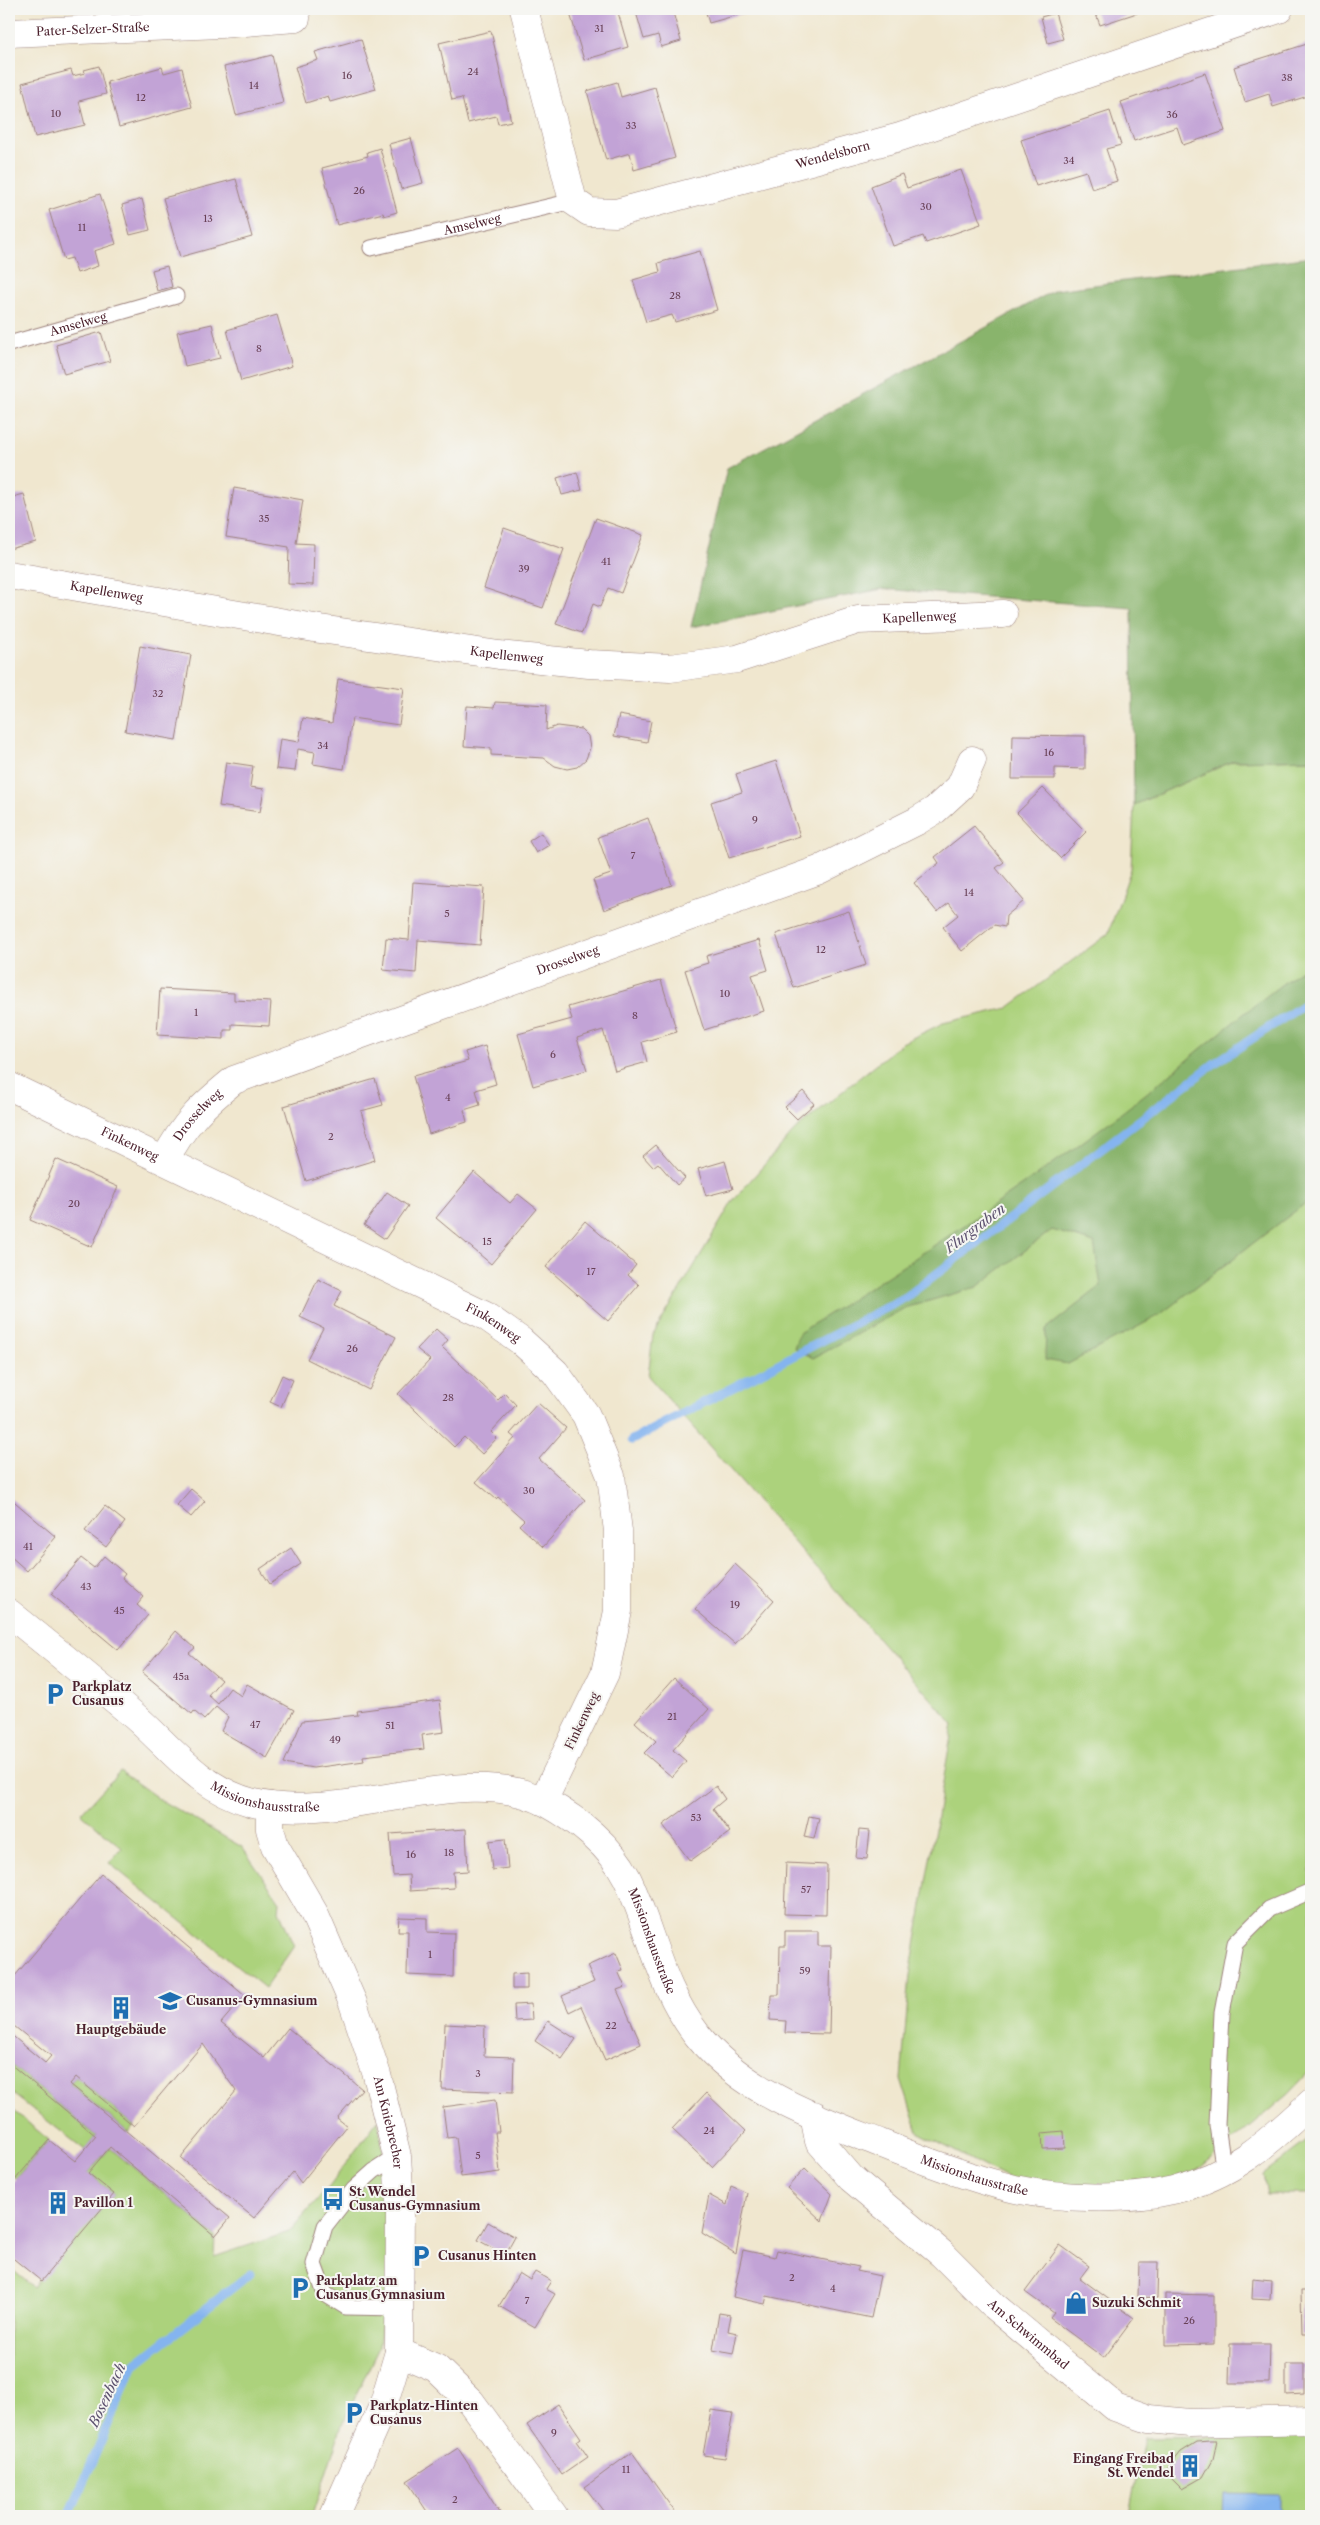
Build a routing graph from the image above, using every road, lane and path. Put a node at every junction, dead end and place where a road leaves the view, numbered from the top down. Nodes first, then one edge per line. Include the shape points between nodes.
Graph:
1 (524, 9) edge
2 (1279, 9) edge
3 (296, 18) dead end
4 (9, 32) edge
5 (573, 201) junction
6 (371, 248) dead end
7 (176, 296) dead end
8 (9, 344) edge
9 (9, 575) edge
10 (1003, 614) dead end
11 (972, 760) dead end
12 (9, 1086) edge
13 (165, 1160) junction
14 (9, 1613) edge
15 (543, 1801) junction
16 (270, 1806) junction
17 (1311, 1891) edge
18 (1311, 2103) edge
19 (814, 2115) junction
20 (396, 2156) junction
21 (1224, 2173) junction
22 (400, 2308) junction
23 (399, 2352) junction
24 (1311, 2420) edge
25 (334, 2516) edge
26 (554, 2516) edge

1 - 5 street
2 - 5 street, Wendelsborn via 900,137 616,213 589,212
3 - 4 street, Pater-Selzer-Straße
5 - 6 lane, Amselweg
7 - 8 lane, Amselweg
9 - 10 street, Kapellenweg via 320,629 499,655 670,668 737,659 858,620
11 - 13 street, Drosselweg via 960,787 935,810 819,870 234,1080 200,1108 177,1137
12 - 13 street, Finkenweg
13 - 15 street, Finkenweg via 484,1315 521,1341 555,1372 586,1415 611,1476 618,1531 618,1611 606,1673
14 - 16 street, Missionshausstraße via 135,1716 197,1776 224,1792
15 - 16 street, Missionshausstraße via 524,1793 480,1788 327,1805
15 - 19 street, Missionshausstraße via 570,1816 593,1836 622,1870 672,1995 701,2039 725,2064 763,2092
16 - 20 street, Am Kniebrecher via 270,1829 275,1846 314,1913 353,2003 377,2075
17 - 21 lane via 1269,1909 1235,1943 1222,2013 1217,2125
18 - 21 street, Missionshausstraße via 1270,2142
19 - 21 street, Missionshausstraße via 943,2168 1019,2190 1098,2199 1170,2191
19 - 24 street, Am Schwimmbad via 819,2141 851,2178 942,2254 994,2306 1115,2408 1149,2419 1190,2423
20 - 22 street, Am Kniebrecher via 400,2206
20 - 22 lane via 354,2189 325,2226 314,2264 325,2294 346,2307
22 - 23 street, Am Kniebrecher
23 - 25 street, Am Kniebrecher via 383,2406
23 - 26 street via 436,2368 471,2402

